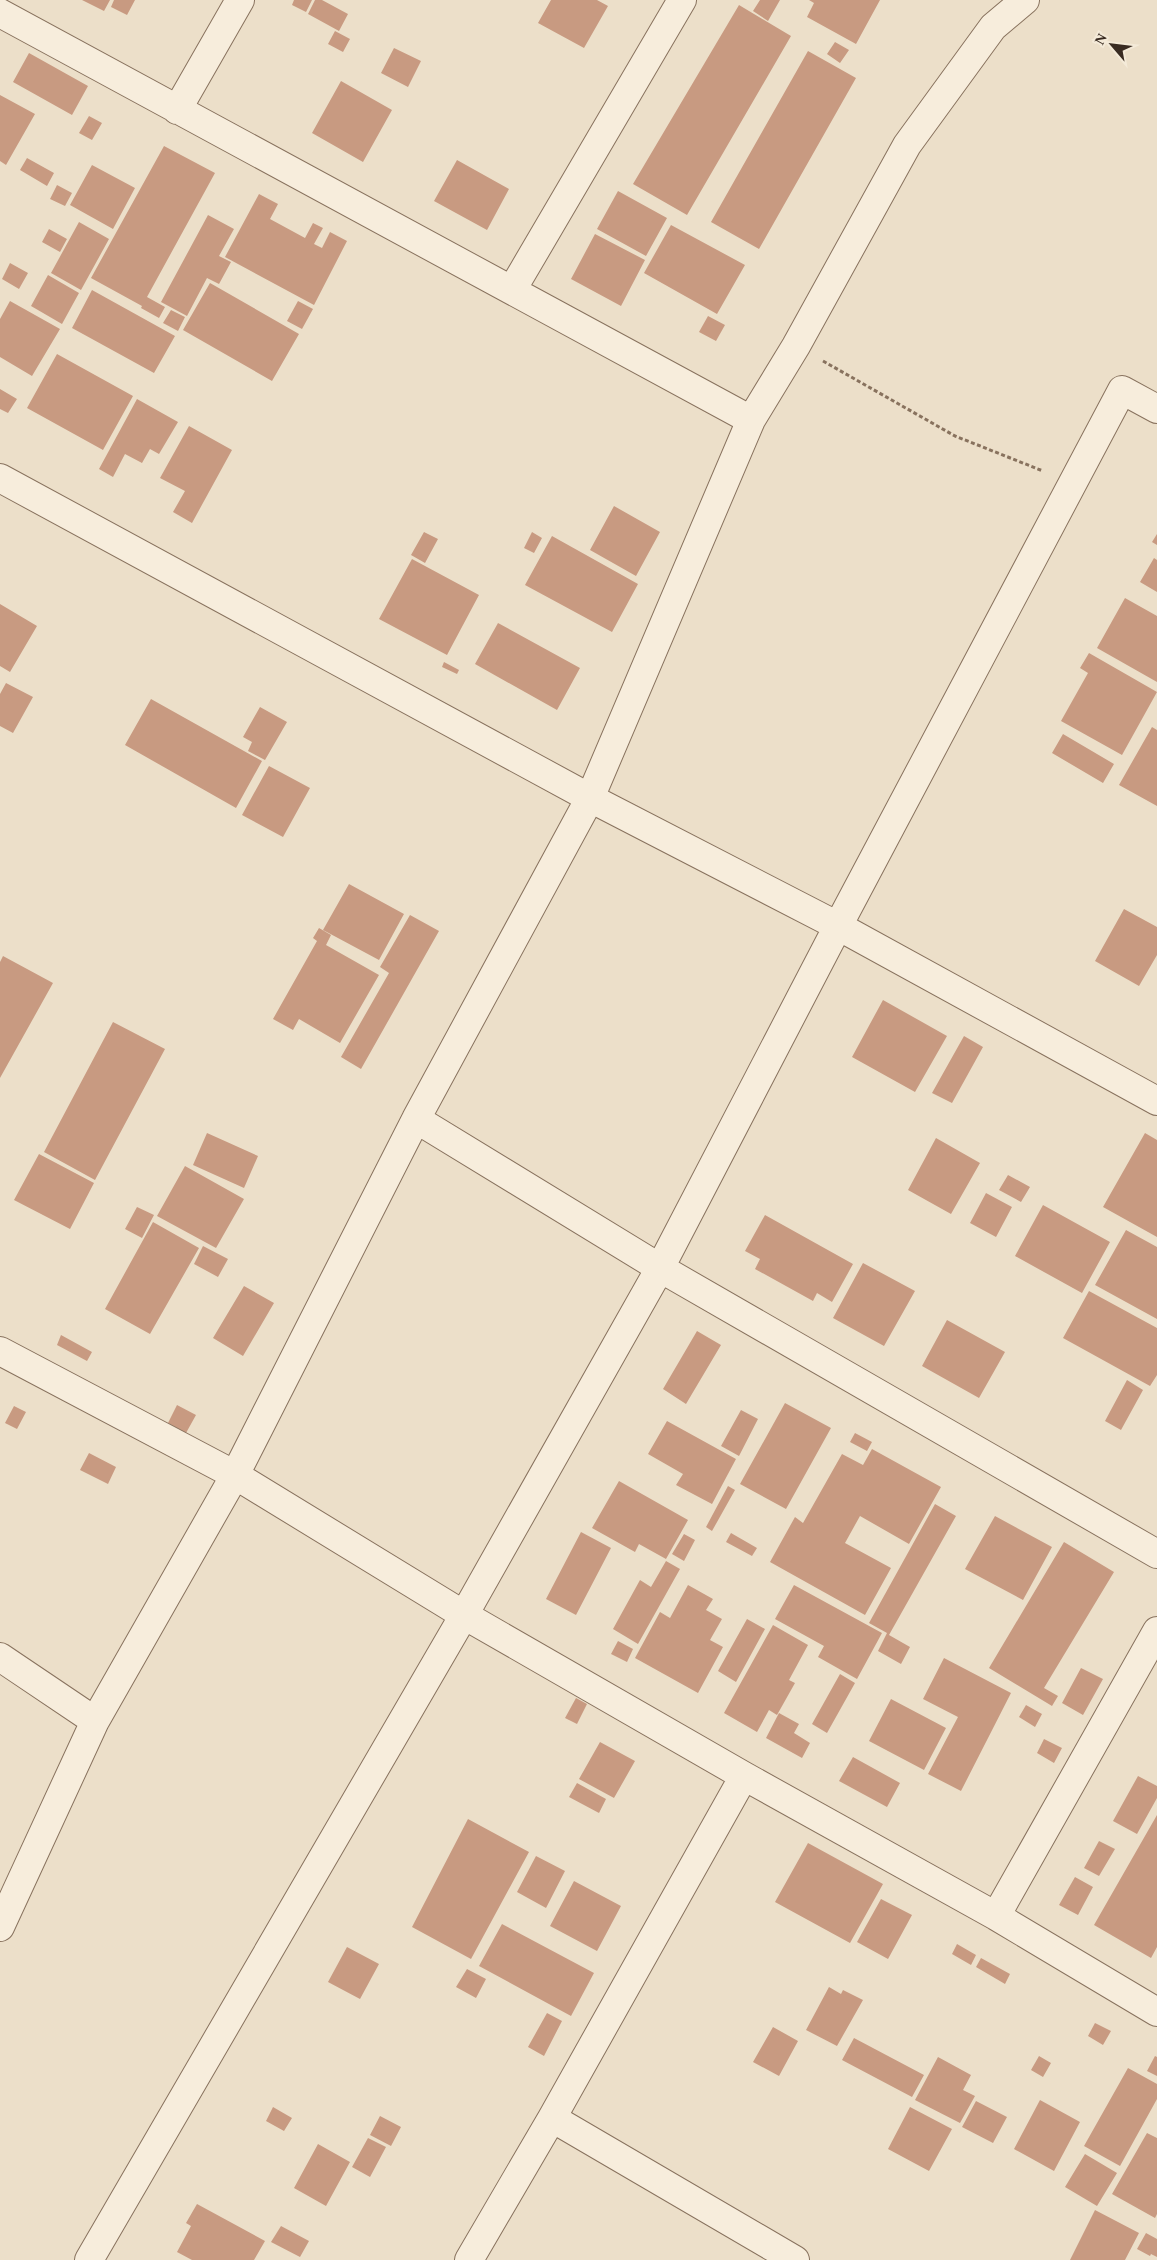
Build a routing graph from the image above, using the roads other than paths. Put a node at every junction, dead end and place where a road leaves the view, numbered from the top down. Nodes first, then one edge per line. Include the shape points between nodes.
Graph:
1 (240, 0) edge
2 (682, 0) edge
3 (1025, 0) edge
4 (0, 14) edge
5 (177, 110) junction
6 (512, 290) junction
7 (1157, 409) edge
8 (751, 420) junction
9 (0, 478) edge
10 (590, 798) junction
11 (838, 926) junction
12 (1157, 1101) edge
13 (416, 1119) junction
14 (660, 1268) junction
15 (0, 1351) edge
16 (235, 1475) junction
17 (1157, 1554) edge
18 (464, 1615) junction
19 (1157, 1631) edge
20 (0, 1656) edge
21 (95, 1721) junction
22 (744, 1776) junction
23 (996, 1916) junction
24 (0, 1927) edge
25 (1157, 2012) edge
26 (552, 2118) junction
27 (88, 2260) edge
28 (469, 2260) edge
29 (795, 2260) edge

1 - 5 street
2 - 6 street
3 - 8 street via 993,27 907,145 796,346
4 - 5 street
5 - 6 street
6 - 8 street
7 - 11 street via 1122,390
8 - 10 street
9 - 10 street
10 - 11 street
10 - 13 street
11 - 12 street
11 - 14 street
13 - 14 street
13 - 16 street
14 - 17 street
14 - 18 street
15 - 16 street
16 - 18 street
16 - 21 street
18 - 22 street
18 - 27 street
19 - 23 street
20 - 21 street
21 - 24 street
22 - 23 street
22 - 26 street
23 - 25 street
26 - 28 street
26 - 29 street

